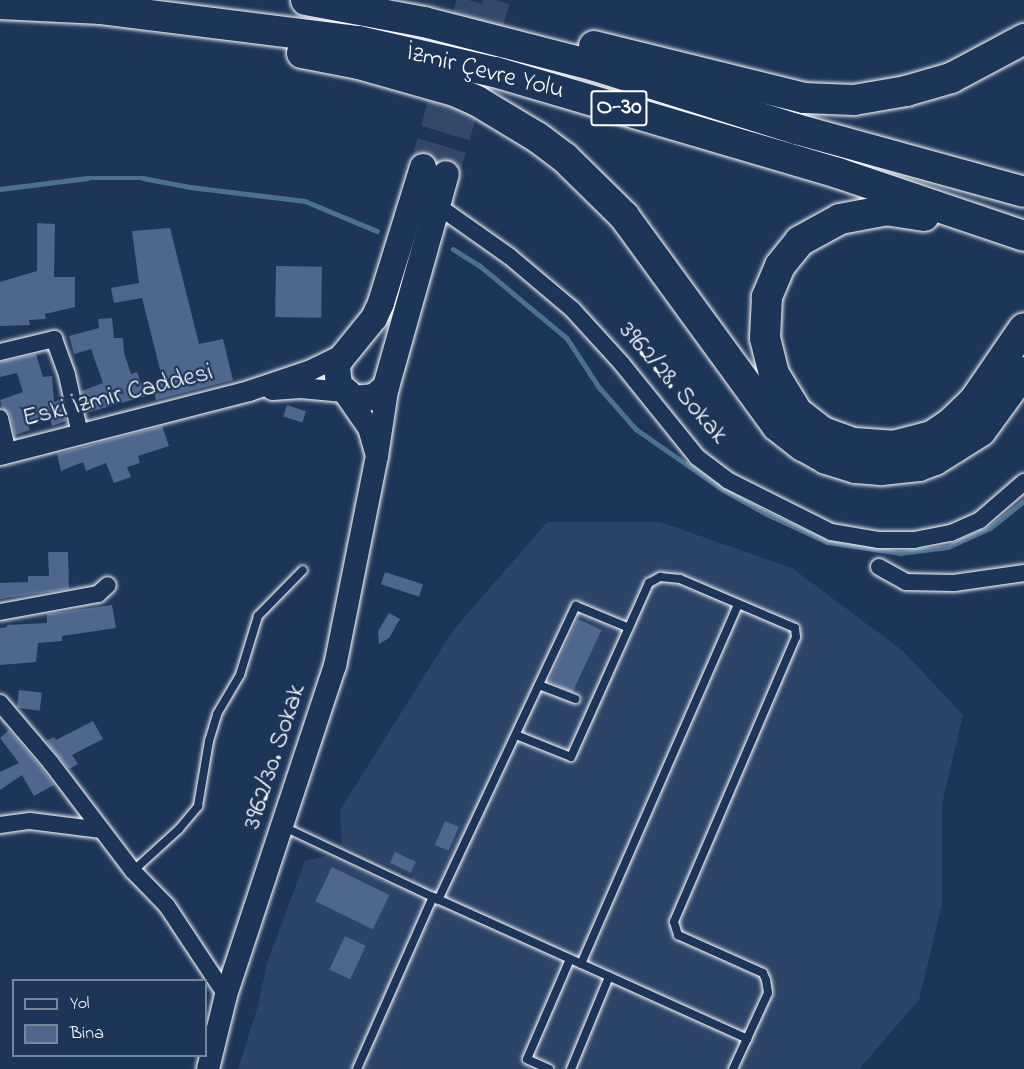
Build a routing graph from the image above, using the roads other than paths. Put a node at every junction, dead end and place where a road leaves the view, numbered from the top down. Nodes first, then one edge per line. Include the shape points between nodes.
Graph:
1 (306, 0) edge
2 (0, 4) edge
3 (203, 22) junction
4 (424, 22) junction
5 (1024, 39) edge
6 (1024, 192) edge
7 (438, 206) junction
8 (1024, 236) edge
9 (1024, 242) edge
10 (1024, 328) edge
11 (0, 352) edge
12 (344, 354) junction
13 (1024, 372) edge
14 (388, 378) junction
15 (249, 391) junction
16 (344, 392) junction
17 (0, 418) edge
18 (80, 434) junction
19 (4, 454) edge
20 (377, 456) junction
21 (1024, 482) edge
22 (879, 567) dead end
23 (303, 570) dead end
24 (1024, 573) edge
25 (108, 585) dead end
26 (738, 604) junction
27 (0, 612) edge
28 (629, 628) junction
29 (539, 685) junction
30 (575, 699) dead end
31 (0, 703) edge
32 (516, 735) junction
33 (0, 825) edge
34 (283, 826) junction
35 (101, 830) junction
36 (133, 871) junction
37 (436, 899) junction
38 (570, 959) junction
39 (580, 964) junction
40 (609, 977) junction
41 (226, 995) junction
42 (747, 1039) junction
43 (208, 1069) edge
44 (357, 1069) edge
45 (549, 1069) edge
46 (570, 1069) edge
47 (733, 1069) edge

1 - 4 highway, İzmir Çevre Yolu / O-30
2 - 3 highway, İzmir Çevre Yolu / O-30 via 100,9
3 - 8 highway, İzmir Çevre Yolu / O-30 via 358,41 495,72 838,173
3 - 13 highway via 240,42 358,64 447,89 477,101 537,137 565,158 624,216 777,426 826,459 881,470 935,460 981,431
4 - 5 highway via 580,43 804,98 854,100 951,78
4 - 6 highway, İzmir Çevre Yolu / O-30 via 595,66 796,129
7 - 12 main road via 434,170 374,318
7 - 14 main road
7 - 21 street, 3962/28. Sokak via 509,256 572,309 697,457 727,480 831,532 879,540 914,540 951,533 980,520
9 - 10 highway via 904,211 874,211 840,219 812,233 789,252 770,285 764,324 774,374 797,412 838,439 893,446 932,436 950,424 992,378
11 - 18 street via 54,339 67,375
12 - 14 main road via 363,347 377,351 387,362
12 - 15 street, Eski İzmir Caddesi
12 - 16 main road via 336,376
14 - 16 main road via 380,393 368,399 355,399
14 - 20 main road, 3962/30. Sokak
15 - 16 street, Eski İzmir Caddesi via 301,388
15 - 18 street, Eski İzmir Caddesi
16 - 20 main road via 369,428
17 - 19 street
18 - 19 street, Eski İzmir Caddesi
20 - 34 main road, 3962/30. Sokak via 335,666
22 - 24 street via 906,582 954,583
23 - 36 lane via 258,616 240,675 217,714 198,806
25 - 27 street via 98,594
26 - 28 lane via 680,579 660,578 649,583
26 - 39 lane
26 - 42 lane via 795,628 796,637 674,922 678,935 763,973 768,993
28 - 29 lane via 576,606
28 - 32 lane via 571,757
29 - 30 lane
29 - 32 lane
31 - 35 street
32 - 37 lane
33 - 35 street via 30,821
34 - 37 lane
34 - 41 main road, 3962/30. Sokak
35 - 36 street
36 - 41 street via 167,906
37 - 38 lane
37 - 44 lane
38 - 39 lane
38 - 45 lane via 527,1059
39 - 40 lane
40 - 42 lane
40 - 46 lane
41 - 43 main road, 3962/30. Sokak
42 - 47 lane

